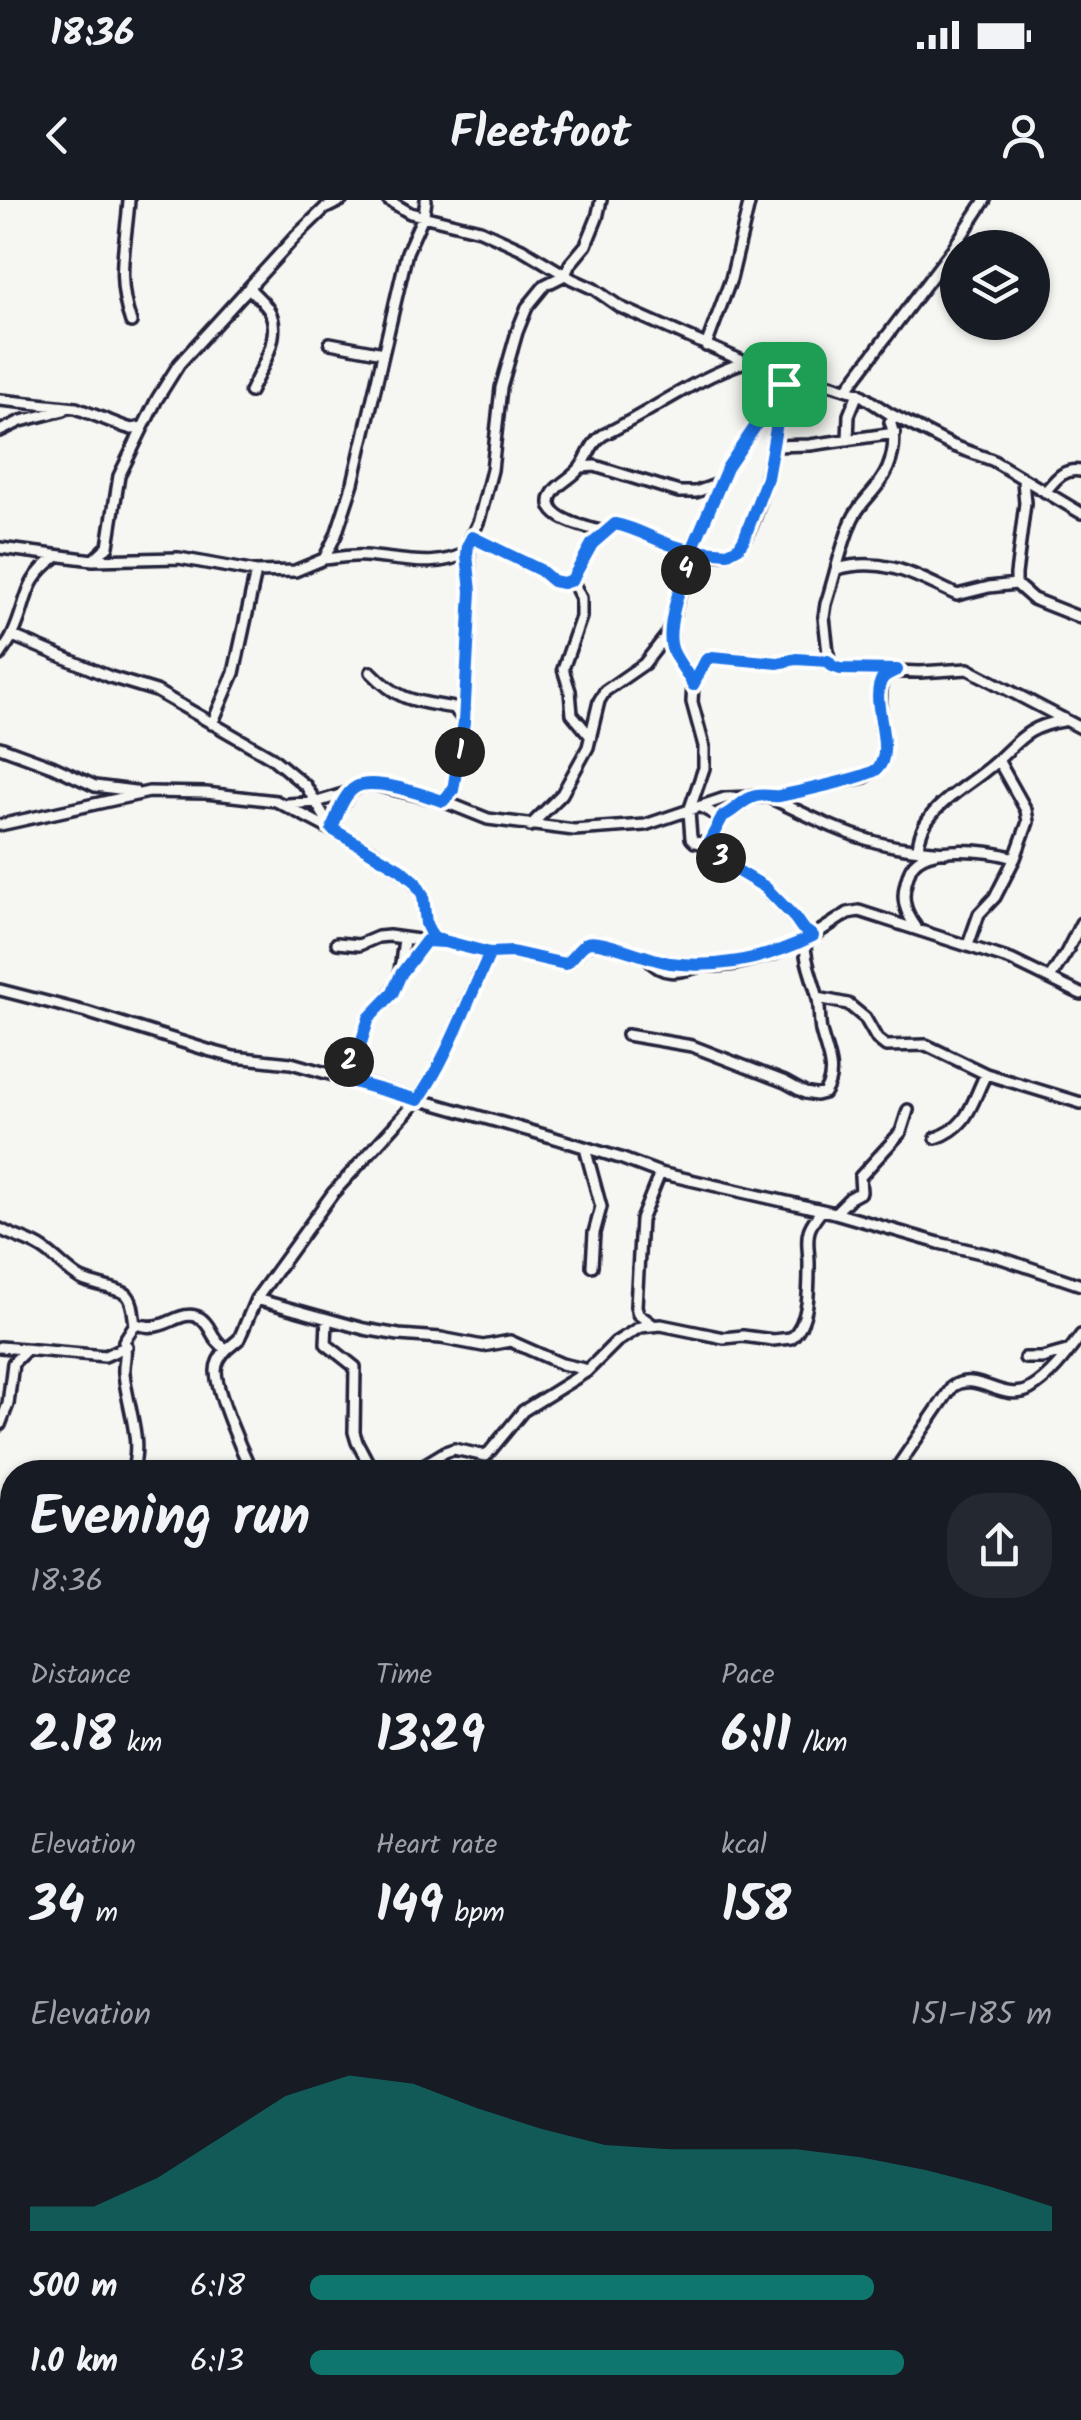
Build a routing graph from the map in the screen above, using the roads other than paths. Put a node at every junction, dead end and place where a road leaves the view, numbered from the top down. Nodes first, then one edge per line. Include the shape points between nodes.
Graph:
1 (129, 200) edge
2 (342, 200) edge
3 (388, 200) edge
4 (426, 200) edge
5 (602, 200) edge
6 (985, 200) edge
7 (747, 203) edge
8 (424, 214) junction
9 (565, 275) junction
10 (249, 288) junction
11 (131, 322) dead end
12 (330, 343) dead end
13 (706, 346) junction
14 (383, 354) junction
15 (745, 362) junction
16 (798, 379) junction
17 (784, 384) junction
18 (847, 388) junction
19 (250, 392) dead end
20 (858, 393) junction
21 (0, 400) edge
22 (76, 408) junction
23 (896, 417) junction
24 (143, 426) junction
25 (0, 431) edge
26 (894, 433) junction
27 (848, 440) junction
28 (772, 446) junction
29 (581, 467) junction
30 (1081, 471) edge
31 (1023, 480) junction
32 (721, 483) junction
33 (1045, 492) junction
34 (1081, 513) edge
35 (604, 532) junction
36 (472, 537) junction
37 (0, 548) edge
38 (692, 550) junction
39 (468, 552) junction
40 (56, 556) junction
41 (324, 559) junction
42 (93, 560) junction
43 (837, 569) junction
44 (256, 572) junction
45 (572, 580) junction
46 (1016, 584) junction
47 (1081, 618) edge
48 (672, 622) junction
49 (13, 636) junction
50 (0, 655) edge
51 (828, 661) junction
52 (897, 670) junction
53 (371, 672) dead end
54 (693, 685) junction
55 (1066, 720) junction
56 (464, 722) junction
57 (212, 724) junction
58 (1081, 728) edge
59 (591, 737) junction
60 (0, 747) edge
61 (998, 760) junction
62 (453, 790) junction
63 (149, 792) junction
64 (350, 792) junction
65 (752, 796) junction
66 (766, 796) junction
67 (443, 801) junction
68 (317, 802) junction
69 (285, 804) junction
70 (700, 806) junction
71 (460, 808) junction
72 (689, 812) junction
73 (723, 816) junction
74 (0, 825) edge
75 (530, 826) junction
76 (334, 831) junction
77 (708, 844) junction
78 (918, 850) junction
79 (946, 852) junction
80 (1015, 858) junction
81 (1081, 923) edge
82 (917, 929) junction
83 (812, 937) junction
84 (404, 939) junction
85 (426, 941) junction
86 (444, 942) junction
87 (336, 943) dead end
88 (968, 945) junction
89 (490, 953) junction
90 (1050, 978) junction
91 (398, 980) junction
92 (0, 990) edge
93 (1081, 994) edge
94 (818, 998) junction
95 (627, 1035) dead end
96 (986, 1074) junction
97 (339, 1078) junction
98 (430, 1083) junction
99 (418, 1100) junction
100 (434, 1103) junction
101 (1081, 1103) edge
102 (908, 1110) dead end
103 (936, 1138) dead end
104 (586, 1148) junction
105 (660, 1173) junction
106 (822, 1210) junction
107 (835, 1213) junction
108 (0, 1229) edge
109 (592, 1266) dead end
110 (1081, 1285) edge
111 (256, 1300) junction
112 (327, 1320) junction
113 (135, 1324) junction
114 (653, 1325) junction
115 (1081, 1335) edge
116 (127, 1346) junction
117 (0, 1347) edge
118 (227, 1349) junction
119 (26, 1350) junction
120 (1069, 1351) junction
121 (105, 1356) junction
122 (1025, 1358) dead end
123 (123, 1369) junction
124 (588, 1370) junction
125 (0, 1425) edge
126 (135, 1460) edge
127 (247, 1460) edge
128 (367, 1460) edge
129 (432, 1460) edge
130 (902, 1460) edge

1 - 11 street via 121,270
2 - 10 street via 324,209
3 - 8 street
4 - 8 street
5 - 9 street via 592,236
6 - 18 street
7 - 13 street via 731,280
8 - 9 street via 480,230
8 - 14 street via 407,252
9 - 13 street
9 - 36 street via 536,294 516,332 492,470
10 - 19 street via 269,309 273,326
10 - 24 street via 180,364
12 - 14 street
13 - 15 street
14 - 41 street via 353,483
15 - 16 street
15 - 29 street via 603,435
16 - 17 street
16 - 18 street
17 - 28 street
17 - 32 street
18 - 20 street
20 - 23 street
20 - 27 street
21 - 22 street
22 - 24 street via 124,427
22 - 25 street
23 - 26 street via 890,422
23 - 31 street
24 - 42 street via 116,482 108,546
26 - 27 street
26 - 43 street via 886,471 853,518
27 - 28 street
28 - 38 street via 767,478 739,547 728,553
29 - 32 street via 689,493
29 - 35 street via 553,492 551,509
30 - 33 street via 1062,474
31 - 33 street
31 - 46 street
32 - 38 street
33 - 34 street
35 - 38 street via 621,525
35 - 45 street
36 - 39 street
36 - 45 street via 553,581
37 - 40 street
38 - 48 street
39 - 41 street via 446,561
39 - 56 street
40 - 42 street
40 - 49 street via 30,584
41 - 44 street via 295,571
42 - 44 street via 180,558
43 - 46 street via 881,565 957,595
43 - 51 street via 824,617
44 - 57 street via 234,673
45 - 59 street via 582,616 563,669 572,714
46 - 47 street
48 - 54 street via 672,650
48 - 59 street via 644,664 604,692
49 - 50 street
49 - 57 street via 156,692
51 - 52 street via 840,669
51 - 54 street via 709,658
52 - 55 street via 968,670
52 - 66 street via 881,685 884,751 878,768
53 - 56 street via 388,690 454,708
54 - 72 street via 704,761
55 - 58 street
55 - 61 street via 1026,734
56 - 62 street
57 - 68 street via 271,758
59 - 75 street via 562,794
60 - 63 street via 95,786
61 - 78 street via 939,806 919,834
61 - 80 street via 1027,814
62 - 67 street
62 - 71 street
63 - 69 street
63 - 74 street
64 - 67 street via 375,785
64 - 68 street
64 - 76 street
65 - 66 street
65 - 70 street
65 - 73 street
66 - 78 street via 836,829
67 - 71 street
68 - 69 street
68 - 76 street
69 - 76 street
70 - 72 street
70 - 73 street
71 - 75 street
72 - 75 street via 645,825
72 - 77 street via 691,838
73 - 77 street
76 - 86 street via 415,882 428,929
77 - 83 street via 726,864 765,887
78 - 79 street
79 - 80 street via 986,850
79 - 82 street via 910,868 904,906
80 - 88 street via 978,914
81 - 90 street
82 - 83 street via 858,911
82 - 88 street
83 - 89 street via 735,964 674,963 598,942 585,944 565,964
83 - 94 street via 804,944 805,959
84 - 85 street
84 - 87 street
84 - 91 street
85 - 86 street
85 - 91 street
86 - 89 street
88 - 90 street
89 - 98 street
90 - 93 street
91 - 97 street via 369,1018
92 - 97 street via 234,1057 291,1063
94 - 95 street via 832,1073 827,1090 816,1095 706,1050
94 - 96 street via 848,1004 886,1046 926,1045
96 - 101 street
96 - 103 street via 967,1117
97 - 99 street
98 - 99 street
98 - 100 street
99 - 100 street
99 - 111 street via 333,1193
100 - 104 street
102 - 107 street via 900,1132 860,1177 860,1192
104 - 105 street
104 - 109 street via 601,1207
105 - 106 street
105 - 114 street via 641,1220 636,1306
106 - 107 street
106 - 114 street via 810,1227 805,1315 791,1338 724,1338
107 - 110 street
108 - 113 street via 32,1242 76,1276 125,1293
111 - 112 street
111 - 118 street via 239,1339
112 - 124 street via 483,1346 510,1341
112 - 128 street via 326,1344 355,1367 354,1432
113 - 116 street
113 - 118 street via 156,1327 194,1316
114 - 124 street via 624,1336
115 - 120 street
116 - 121 street
116 - 123 street
117 - 119 street
118 - 127 street via 218,1377
119 - 121 street
119 - 125 street via 13,1363
120 - 122 street
120 - 130 street via 1021,1392 958,1382
121 - 123 street
123 - 126 street
124 - 129 street via 523,1411 486,1456 454,1449

